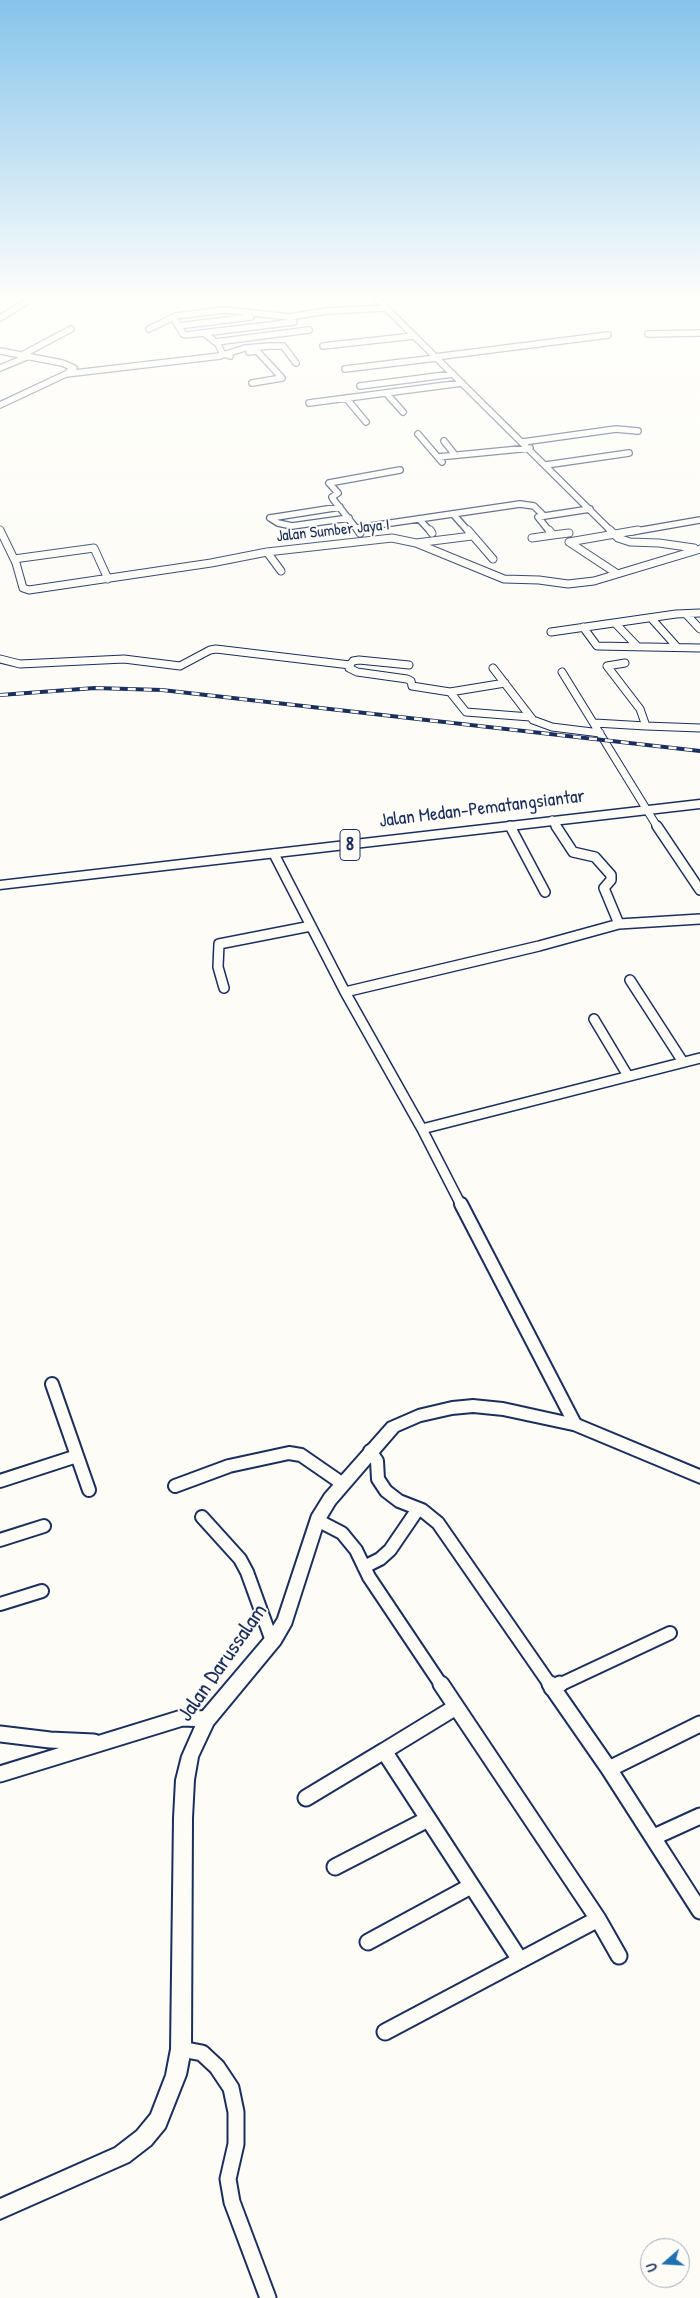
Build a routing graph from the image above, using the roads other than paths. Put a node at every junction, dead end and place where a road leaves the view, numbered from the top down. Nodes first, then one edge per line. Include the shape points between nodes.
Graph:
1 (353, 406) edge
2 (398, 406) edge
3 (486, 406) edge
4 (403, 412) dead end
5 (366, 422) dead end
6 (638, 431) dead end
7 (418, 434) dead end
8 (444, 442) dead end
9 (523, 442) junction
10 (530, 448) junction
11 (629, 453) dead end
12 (455, 455) junction
13 (438, 457) junction
14 (443, 463) dead end
15 (546, 465) junction
16 (400, 470) dead end
17 (340, 507) junction
18 (590, 509) junction
19 (453, 514) junction
20 (544, 516) junction
21 (349, 518) junction
22 (419, 519) junction
23 (700, 520) edge
24 (357, 528) junction
25 (0, 530) edge
26 (432, 533) dead end
27 (569, 533) dead end
28 (613, 533) junction
29 (553, 535) junction
30 (472, 536) junction
31 (532, 538) dead end
32 (365, 540) junction
33 (416, 543) junction
34 (3, 544) edge
35 (700, 549) edge
36 (267, 552) junction
37 (14, 559) junction
38 (493, 559) dead end
39 (281, 571) dead end
40 (616, 573) junction
41 (108, 579) junction
42 (700, 613) edge
43 (686, 614) junction
44 (651, 618) junction
45 (615, 623) junction
46 (583, 627) junction
47 (700, 628) edge
48 (551, 632) dead end
49 (637, 646) junction
50 (676, 647) junction
51 (700, 648) edge
52 (0, 659) edge
53 (20, 664) junction
54 (625, 664) dead end
55 (350, 665) junction
56 (409, 665) dead end
57 (0, 667) edge
58 (494, 668) dead end
59 (562, 672) dead end
60 (505, 683) junction
61 (450, 692) junction
62 (530, 717) junction
63 (595, 722) junction
64 (646, 726) junction
65 (700, 728) edge
66 (600, 733) junction
67 (700, 804) edge
68 (646, 810) junction
69 (552, 820) junction
70 (510, 826) junction
71 (274, 854) junction
72 (0, 885) edge
73 (700, 890) edge
74 (545, 892) dead end
75 (700, 919) edge
76 (618, 924) junction
77 (311, 926) junction
78 (630, 980) dead end
79 (224, 988) dead end
80 (345, 992) junction
81 (594, 1019) dead end
82 (700, 1058) edge
83 (683, 1062) junction
84 (628, 1076) junction
85 (422, 1129) junction
86 (52, 1384) dead end
87 (575, 1424) junction
88 (370, 1451) junction
89 (77, 1456) junction
90 (700, 1477) edge
91 (0, 1480) edge
92 (343, 1484) junction
93 (175, 1486) dead end
94 (88, 1490) dead end
95 (418, 1509) junction
96 (202, 1517) dead end
97 (317, 1520) junction
98 (44, 1526) dead end
99 (0, 1540) edge
100 (364, 1567) junction
101 (42, 1591) dead end
102 (0, 1604) edge
103 (670, 1633) dead end
104 (272, 1641) junction
105 (552, 1688) junction
106 (456, 1707) junction
107 (206, 1719) junction
108 (700, 1724) edge
109 (0, 1734) edge
110 (122, 1736) junction
111 (384, 1751) junction
112 (609, 1769) junction
113 (0, 1774) edge
114 (306, 1798) dead end
115 (700, 1816) edge
116 (428, 1819) junction
117 (654, 1837) junction
118 (335, 1867) dead end
119 (471, 1886) junction
120 (700, 1911) edge
121 (598, 1919) junction
122 (368, 1942) dead end
123 (619, 1956) dead end
124 (520, 1960) junction
125 (384, 2032) dead end
126 (181, 2049) junction
127 (0, 2209) edge
128 (268, 2298) edge

1 - 5 street
2 - 4 street
3 - 9 street
6 - 9 street via 610,429
7 - 13 street
8 - 12 street
9 - 10 street
10 - 12 street
10 - 15 street
11 - 15 street
12 - 13 street
13 - 14 street
15 - 18 street
16 - 17 street via 330,483 338,493 332,497
17 - 21 street
17 - 21 street via 270,518 292,526
18 - 20 street
18 - 28 street
19 - 20 street via 520,504 534,506
19 - 22 street
19 - 30 street
20 - 29 street via 538,518
21 - 24 street
22 - 24 street
22 - 26 street
23 - 28 street
24 - 32 street
25 - 34 street, Jalan Sumber Jaya I
27 - 29 street
28 - 35 street via 624,542
28 - 40 street via 569,542
29 - 31 street
30 - 33 street
30 - 38 street
32 - 33 street, Jalan Sumber Jaya I via 400,538
32 - 36 street, Jalan Sumber Jaya I
33 - 40 street, Jalan Sumber Jaya I via 508,580 575,584
34 - 37 street, Jalan Sumber Jaya I
35 - 40 street, Jalan Sumber Jaya I
36 - 39 street
36 - 41 street, Jalan Sumber Jaya I
37 - 41 street via 94,548
37 - 41 street, Jalan Sumber Jaya I via 25,590
42 - 43 street
43 - 44 street
43 - 47 street
44 - 45 street
44 - 50 street
45 - 46 street
45 - 49 street
46 - 48 street
46 - 49 street via 597,646
49 - 50 street
50 - 51 street
52 - 53 street
53 - 55 street via 124,659 180,666 214,649
53 - 57 street
54 - 64 street via 607,666 634,698
55 - 56 street via 353,660
55 - 61 street via 349,668 357,672 407,679 412,686
58 - 60 street
59 - 63 street
60 - 61 street
60 - 62 street
61 - 62 street via 466,712
62 - 66 street via 552,728
63 - 64 street
63 - 66 street
64 - 65 street
66 - 68 street
67 - 68 highway, Jalan Medan-Pematangsiantar / 8
68 - 69 highway, Jalan Medan-Pematangsiantar / 8
68 - 73 street
69 - 70 highway, Jalan Medan-Pematangsiantar / 8
69 - 76 street via 573,852 595,857 610,875 611,880 604,888
70 - 71 highway, Jalan Medan-Pematangsiantar / 8
70 - 74 street
71 - 72 highway, Jalan Medan-Pematangsiantar / 8
71 - 77 street
75 - 76 street
76 - 80 street
77 - 79 street via 219,944 218,967
77 - 80 street
78 - 83 street
80 - 85 street
81 - 84 street
82 - 83 street
83 - 84 street
84 - 85 street
85 - 87 street
86 - 89 street
87 - 88 street, Jalan Darussalam via 503,1409 458,1407 404,1421 393,1427
87 - 90 street, Jalan Darussalam
88 - 92 street, Jalan Darussalam
88 - 95 street via 377,1461 378,1479 386,1491
89 - 91 street
89 - 94 street
92 - 93 street via 301,1455 289,1453 229,1466
92 - 97 street, Jalan Darussalam
95 - 100 street via 390,1550
95 - 105 street via 438,1523
96 - 104 street via 240,1559
97 - 100 street via 348,1539
97 - 104 street, Jalan Darussalam via 285,1620
98 - 99 street
100 - 106 street
101 - 102 street
103 - 105 street
104 - 107 street, Jalan Darussalam
105 - 112 street
106 - 111 street
106 - 121 street
107 - 110 street via 182,1718
107 - 126 street, Jalan Darussalam via 190,1756 185,1780
108 - 112 street
109 - 110 street via 82,1742
110 - 113 street
111 - 114 street
111 - 116 street
112 - 117 street
115 - 117 street
116 - 118 street
116 - 119 street
117 - 120 street
119 - 122 street
119 - 124 street
121 - 123 street
121 - 124 street
124 - 125 street
126 - 127 street, Jalan Darussalam via 166,2103 158,2121 144,2138 122,2155
126 - 128 street via 202,2053 218,2067 232,2088 236,2144 228,2179 230,2195

